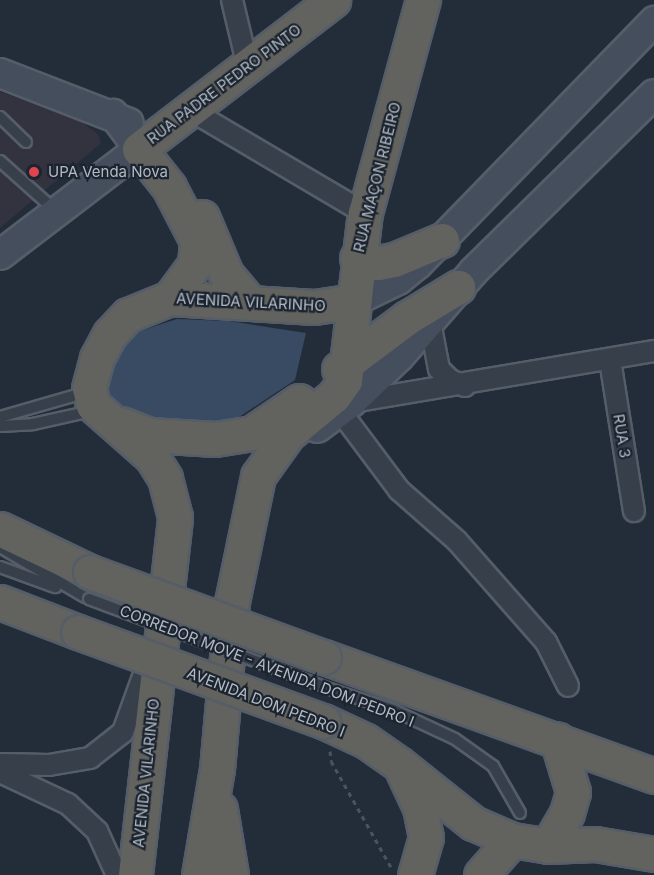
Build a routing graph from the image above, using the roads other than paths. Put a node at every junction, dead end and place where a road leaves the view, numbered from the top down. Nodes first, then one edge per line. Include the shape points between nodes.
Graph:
1 (232, 0) edge
2 (333, 0) edge
3 (423, 0) edge
4 (654, 21) edge
5 (248, 67) junction
6 (0, 73) edge
7 (654, 94) edge
8 (190, 110) junction
9 (0, 117) edge
10 (27, 142) dead end
11 (146, 143) junction
12 (0, 161) edge
13 (56, 211) junction
14 (365, 213) junction
15 (442, 240) junction
16 (0, 255) edge
17 (357, 258) junction
18 (458, 287) junction
19 (170, 298) junction
20 (249, 301) junction
21 (355, 301) junction
22 (429, 322) junction
23 (654, 351) edge
24 (350, 360) junction
25 (610, 360) junction
26 (465, 386) junction
27 (96, 405) junction
28 (346, 407) junction
29 (0, 417) edge
30 (0, 426) edge
31 (252, 502) junction
32 (634, 511) dead end
33 (0, 529) edge
34 (0, 547) edge
35 (0, 567) edge
36 (45, 575) junction
37 (88, 585) junction
38 (0, 602) edge
39 (162, 627) junction
40 (324, 672) junction
41 (568, 686) dead end
42 (557, 739) junction
43 (596, 753) junction
44 (654, 759) edge
45 (0, 764) edge
46 (399, 764) junction
47 (217, 769) junction
48 (0, 772) edge
49 (654, 776) edge
50 (516, 826) junction
51 (548, 846) junction
52 (654, 854) edge
53 (117, 875) edge
54 (135, 875) edge
55 (199, 875) edge
56 (231, 875) edge
57 (415, 875) edge
58 (481, 875) edge

1 - 5 street
2 - 5 highway, RUA PADRE PEDRO PINTO
3 - 14 highway, RUA MAÇON RIBEIRO
4 - 15 main road, AVENIDA VILARINHO
5 - 8 highway, RUA PADRE PEDRO PINTO
6 - 11 main road via 113,114
7 - 18 main road
8 - 11 highway, RUA PADRE PEDRO PINTO
8 - 14 street
9 - 10 lane
11 - 13 main road, RUA PADRE PEDRO PINTO
11 - 19 highway via 197,241 195,264
11 - 20 highway via 194,200 226,274
12 - 13 lane
13 - 16 main road, RUA PADRE PEDRO PINTO
14 - 17 highway, RUA MAÇON RIBEIRO
15 - 17 highway via 394,260 378,263
15 - 21 main road, AVENIDA VILARINHO via 398,280
17 - 21 highway, RUA MAÇON RIBEIRO
18 - 22 main road
18 - 24 highway
19 - 20 highway, AVENIDA VILARINHO
19 - 27 highway, AVENIDA VILARINHO via 128,315 110,334 97,358
20 - 21 highway, AVENIDA VILARINHO via 314,307
21 - 24 highway, RUA MAÇON RIBEIRO
22 - 26 street via 439,369 450,380
22 - 28 main road
23 - 25 street
24 - 27 highway via 252,433 183,439 150,435
24 - 31 highway, RUA MAÇON RIBEIRO via 345,380 334,396 288,434 272,453 258,476
25 - 26 street
25 - 32 street, RUA 3
26 - 28 street
27 - 29 lane
27 - 30 lane via 33,424
27 - 39 highway, AVENIDA VILARINHO via 152,457 165,478 175,517
28 - 31 main road via 312,432
28 - 41 street via 399,490 457,541 546,642
31 - 47 highway via 232,602
33 - 37 highway
34 - 36 lane
35 - 37 lane
36 - 37 lane
36 - 37 lane
37 - 40 highway, bridge
38 - 46 highway, AVENIDA DOM PEDRO I, bridge via 323,721 366,741
39 - 45 street via 123,732 90,758 50,765
39 - 54 highway, AVENIDA VILARINHO
40 - 42 highway
40 - 50 lane, CORREDOR MOVE - AVENIDA DOM PEDRO I via 454,739 493,766
42 - 43 highway
42 - 51 highway via 573,792 567,813
43 - 44 street
43 - 49 highway
46 - 50 highway, AVENIDA DOM PEDRO I via 473,823
46 - 57 highway via 420,807 426,837
47 - 55 highway
47 - 56 highway via 223,841
48 - 53 street via 68,804 97,831
50 - 51 highway, AVENIDA DOM PEDRO I
50 - 58 highway
51 - 52 highway, AVENIDA DOM PEDRO I via 595,844

